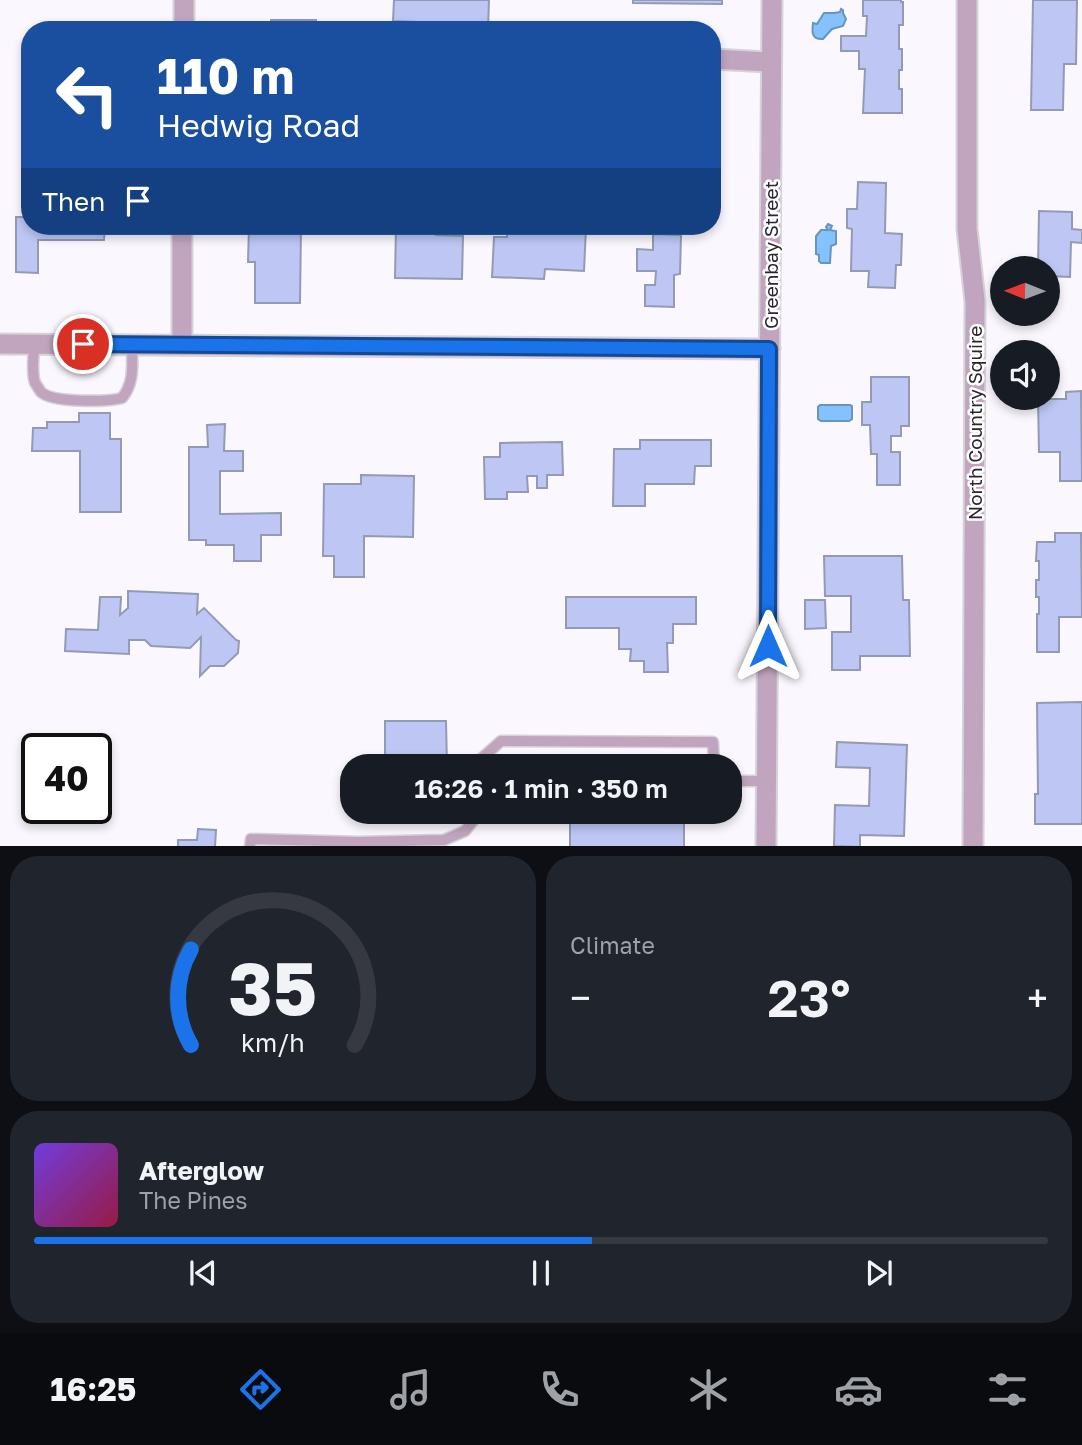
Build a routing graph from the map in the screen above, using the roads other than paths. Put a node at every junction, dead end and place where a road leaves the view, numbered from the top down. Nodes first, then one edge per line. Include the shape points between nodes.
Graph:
1 (184, 0) edge
2 (772, 0) edge
3 (967, 0) edge
4 (184, 21) edge
5 (721, 59) edge
6 (771, 62) junction
7 (182, 235) edge
8 (0, 344) edge
9 (34, 344) junction
10 (132, 345) junction
11 (181, 345) junction
12 (769, 349) junction
13 (486, 754) edge
14 (714, 754) edge
15 (742, 781) edge
16 (767, 781) junction
17 (471, 824) edge
18 (414, 844) edge
19 (250, 846) edge
20 (766, 846) edge
21 (973, 846) edge

1 - 4 street
2 - 6 street, Greenbay Street
3 - 21 street, North Country Squire via 967,229 975,301
5 - 6 street
6 - 12 street, Greenbay Street
7 - 11 street
8 - 9 street
9 - 10 street
9 - 10 lane via 35,384 41,392 53,398 103,401 122,398 129,390
10 - 11 street
11 - 12 street
12 - 16 street, Greenbay Street
13 - 14 lane via 501,741 713,742
15 - 16 lane
16 - 20 street, Greenbay Street
17 - 18 lane via 444,840
18 - 19 lane via 251,839

